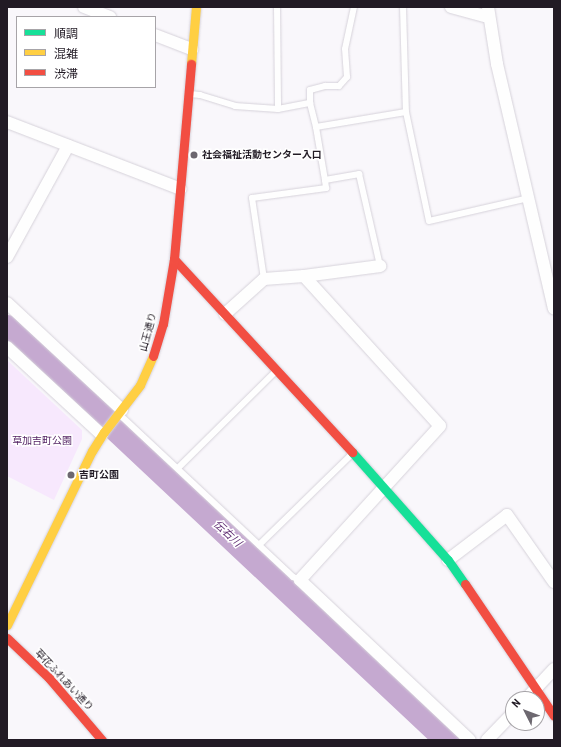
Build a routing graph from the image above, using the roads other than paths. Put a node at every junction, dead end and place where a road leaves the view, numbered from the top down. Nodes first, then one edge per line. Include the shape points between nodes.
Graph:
1 (84, 7) edge
2 (196, 7) edge
3 (277, 7) edge
4 (354, 7) edge
5 (403, 7) edge
6 (451, 7) edge
7 (488, 12) edge
8 (107, 16) edge
9 (156, 35) edge
10 (192, 49) junction
11 (188, 94) junction
12 (310, 103) junction
13 (278, 109) junction
14 (406, 112) junction
15 (7, 122) edge
16 (316, 127) junction
17 (68, 146) junction
18 (325, 180) junction
19 (181, 189) junction
20 (529, 198) junction
21 (7, 257) edge
22 (174, 259) junction
23 (380, 266) joint
24 (304, 276) junction
25 (264, 279) junction
26 (7, 303) edge
27 (554, 308) edge
28 (225, 314) junction
29 (7, 347) edge
30 (277, 370) junction
31 (120, 414) junction
32 (103, 433) junction
33 (353, 453) junction
34 (178, 468) junction
35 (384, 486) junction
36 (259, 545) junction
37 (448, 560) junction
38 (300, 580) junction
39 (554, 582) edge
40 (7, 625) edge
41 (7, 638) edge
42 (554, 670) edge
43 (535, 688) junction
44 (533, 691) edge
45 (554, 716) edge
46 (505, 721) edge
47 (102, 740) edge
48 (470, 740) edge
49 (487, 740) edge

1 - 8 street
2 - 10 street, 山王通り
3 - 13 lane
4 - 12 lane via 345,49 347,77 339,86 310,90
5 - 14 lane
6 - 7 street
7 - 20 street via 497,64
9 - 10 street
10 - 11 street, 山王通り
11 - 13 lane via 235,106
11 - 19 street, 山王通り
12 - 13 lane
12 - 16 lane
14 - 16 lane
14 - 20 lane via 429,221
15 - 17 street
16 - 18 lane
17 - 19 street
17 - 21 street
18 - 23 lane via 359,174
18 - 25 lane via 326,188 252,198
19 - 22 street, 山王通り
20 - 27 street
22 - 28 street
22 - 31 street, 山王通り via 157,348 140,385
23 - 24 street
24 - 25 street
24 - 35 street via 440,426
25 - 28 street
26 - 31 street
28 - 30 street
29 - 32 street
30 - 33 street
30 - 34 lane
31 - 32 street, 山王通り
31 - 34 lane
32 - 40 street, 山王通り
33 - 35 street
33 - 36 lane
34 - 36 lane
35 - 37 street
35 - 38 street
36 - 38 lane via 293,577
37 - 39 street via 508,515
37 - 43 street
38 - 48 street
41 - 47 street, 草花ふれあい通り via 49,678
42 - 43 street
43 - 44 street
43 - 45 street
46 - 49 street

